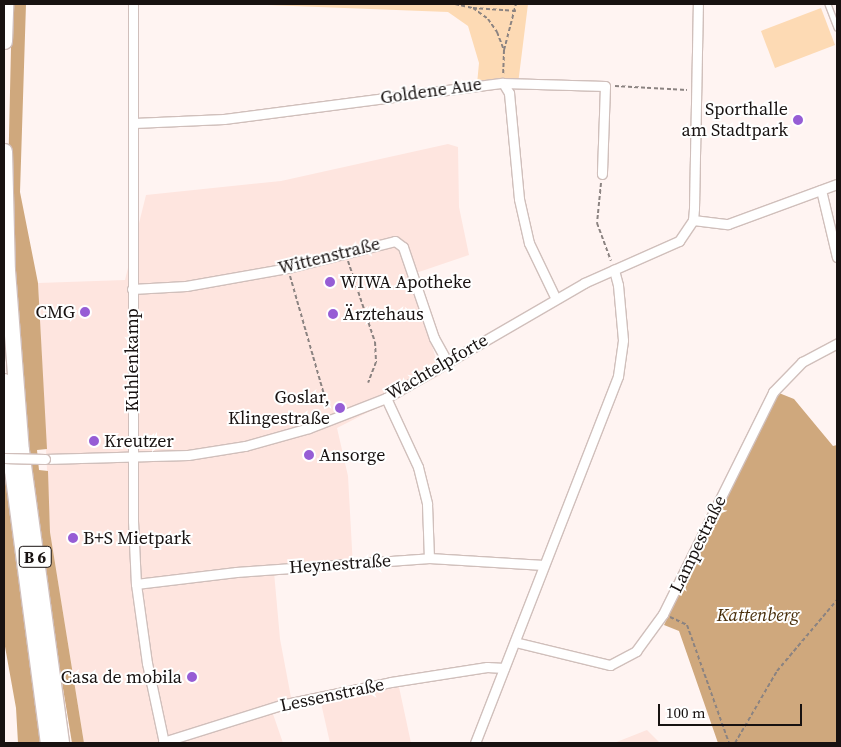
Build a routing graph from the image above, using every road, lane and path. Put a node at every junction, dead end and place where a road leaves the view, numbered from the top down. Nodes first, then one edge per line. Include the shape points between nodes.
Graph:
1 (5, 4) edge
2 (133, 4) edge
3 (455, 4) edge
4 (516, 4) edge
5 (698, 4) edge
6 (828, 4) edge
7 (473, 8) junction
8 (516, 11) junction
9 (837, 27) edge
10 (4, 41) edge
11 (504, 50) junction
12 (503, 83) junction
13 (605, 86) junction
14 (696, 90) junction
15 (134, 123) junction
16 (4, 151) edge
17 (602, 174) joint
18 (837, 184) edge
19 (821, 190) junction
20 (693, 220) junction
21 (344, 252) junction
22 (837, 257) edge
23 (288, 268) junction
24 (614, 270) junction
25 (132, 289) junction
26 (556, 299) junction
27 (837, 343) edge
28 (447, 361) junction
29 (4, 381) edge
30 (368, 383) dead end
31 (325, 398) dead end
32 (386, 398) junction
33 (4, 458) edge
34 (132, 459) junction
35 (429, 558) junction
36 (544, 565) junction
37 (136, 584) junction
38 (837, 600) edge
39 (663, 614) junction
40 (515, 642) junction
41 (504, 668) junction
42 (164, 742) edge
43 (48, 743) edge
44 (61, 743) edge
45 (475, 743) edge
46 (729, 743) edge
47 (735, 743) edge

1 - 10 highway
2 - 15 street, Kuhlenkamp
3 - 7 path
4 - 8 path
5 - 14 street
6 - 9 lane
7 - 8 path
7 - 11 path via 488,19
8 - 11 path
11 - 12 path
12 - 13 street
12 - 15 street, Goldene Aue via 224,119
12 - 26 street, Goldene Aue via 509,93 519,199 529,243
13 - 14 path
13 - 17 street
14 - 20 street
15 - 25 street, Kuhlenkamp
16 - 44 highway, B 6 via 7,270 20,433
17 - 24 path via 597,223
18 - 19 street
19 - 20 street via 728,224
19 - 22 street
20 - 24 street, Wachtelpforte via 679,241
21 - 23 street, Wittenstraße
21 - 28 street, Wittenstraße via 386,241 395,241 403,246 434,338
21 - 30 path via 375,342 376,362
23 - 25 street, Wittenstraße via 186,286
23 - 31 path
24 - 26 street, Wachtelpforte
24 - 36 street via 622,308 620,367
25 - 34 street, Kuhlenkamp
26 - 28 street, Wachtelpforte
27 - 39 street, Lampestraße via 802,362 773,392
28 - 32 street, Wachtelpforte
29 - 43 highway, B 6 via 12,470
32 - 34 street, Wachtelpforte via 268,441 188,455
32 - 35 street via 418,467 427,504
33 - 34 street, Wachtelpforte, bridge
34 - 37 street, Kuhlenkamp
35 - 36 street, Heynestraße
35 - 37 street, Heynestraße via 236,572
36 - 40 street
37 - 42 street, Kuhlenkamp via 147,663
38 - 47 path via 776,670
39 - 40 street, Lampestraße via 636,651 610,665
39 - 46 path via 687,625
40 - 41 street
41 - 42 street, Lessenstraße via 487,667 391,682 281,705
41 - 45 street

